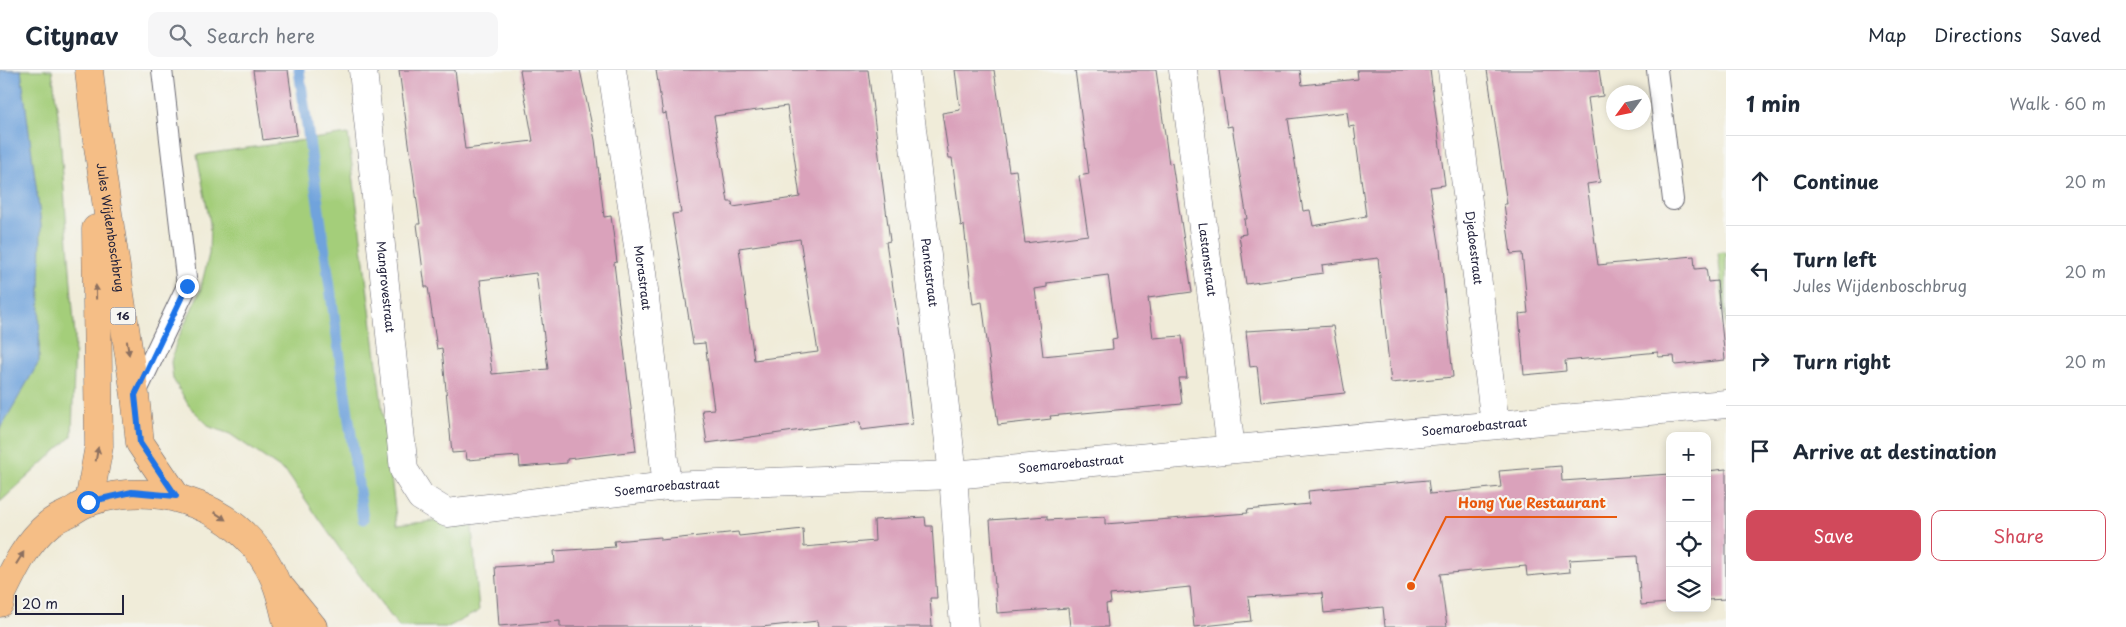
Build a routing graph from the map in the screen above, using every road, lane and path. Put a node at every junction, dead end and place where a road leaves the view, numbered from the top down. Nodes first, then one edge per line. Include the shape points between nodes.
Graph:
1 (89, 70) edge
2 (162, 70) edge
3 (362, 70) edge
4 (612, 70) edge
5 (905, 70) edge
6 (1183, 70) edge
7 (1452, 70) edge
8 (1657, 70) edge
9 (95, 126) junction
10 (1673, 200) dead end
11 (135, 395) junction
12 (1726, 404) edge
13 (1495, 424) junction
14 (1231, 449) junction
15 (953, 475) junction
16 (667, 486) junction
17 (176, 496) junction
18 (421, 497) joint
19 (88, 502) junction
20 (279, 586) junction
21 (0, 603) edge
22 (288, 627) edge
23 (313, 627) edge
24 (964, 627) edge

1 - 9 main road, Jules Wijdenboschbrug / 16
2 - 11 lane via 187,286
3 - 18 street, Mangrovestraat via 404,470
4 - 16 street, Morastraat via 642,273
5 - 15 street, Pantastraat
6 - 14 street, Lastanstraat
7 - 13 street, Djedoestraat
8 - 10 lane
9 -> 11 main road, Jules Wijdenboschbrug / 16
19 -> 9 main road, Jules Wijdenboschbrug / 16 via 99,446
11 - 17 main road, Jules Wijdenboschbrug / 16 via 140,443
12 - 13 street, Soemaroebastraat
13 - 14 street, Soemaroebastraat
14 - 15 street, Soemaroebastraat
15 - 16 street, Soemaroebastraat
15 - 24 street, Pantastraat
16 - 18 street, Soemaroebastraat via 447,513
17 - 19 main road via 132,492
17 -> 20 main road via 209,509 238,529 262,555
21 -> 19 main road via 20,556 50,524
20 - 22 main road
20 - 23 main road

